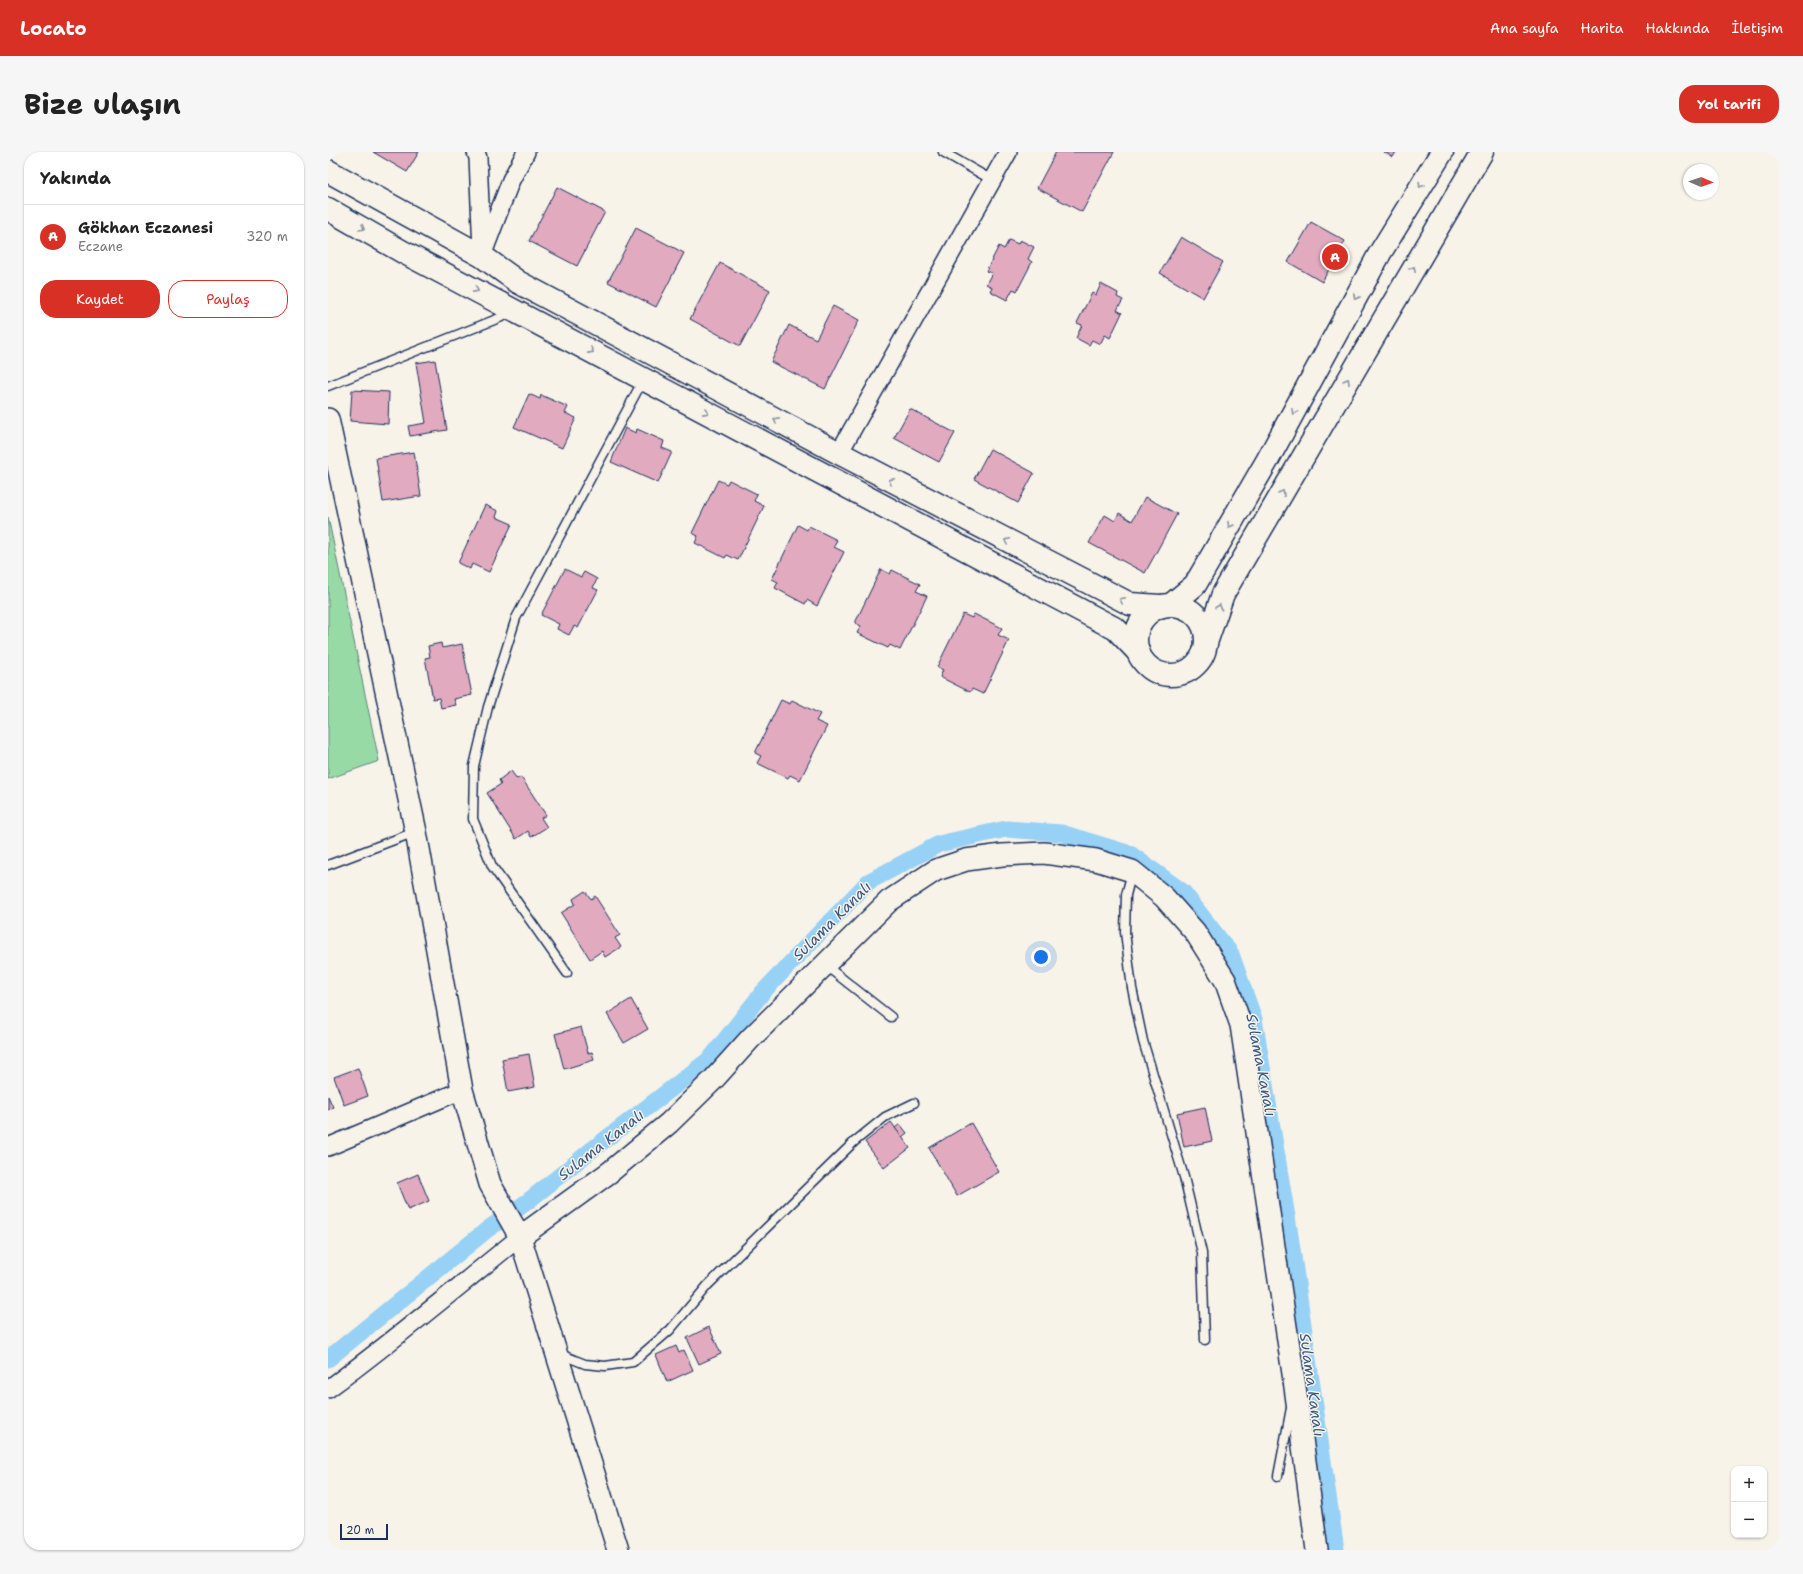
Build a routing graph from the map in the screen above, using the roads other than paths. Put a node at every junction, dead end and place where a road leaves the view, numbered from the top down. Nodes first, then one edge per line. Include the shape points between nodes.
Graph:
1 (476, 152) edge
2 (526, 152) edge
3 (943, 152) edge
4 (1008, 152) edge
5 (1442, 152) edge
6 (1482, 152) edge
7 (328, 171) edge
8 (992, 180) junction
9 (328, 209) edge
10 (482, 256) junction
11 (516, 311) junction
12 (644, 379) junction
13 (328, 386) edge
14 (328, 421) edge
15 (839, 453) junction
16 (1166, 605) junction
17 (1206, 643) junction
18 (1139, 653) junction
19 (416, 832) junction
20 (328, 865) edge
21 (1132, 871) junction
22 (824, 964) junction
23 (567, 973) dead end
24 (891, 1017) dead end
25 (462, 1090) junction
26 (914, 1103) dead end
27 (328, 1147) edge
28 (517, 1232) junction
29 (1205, 1340) dead end
30 (556, 1352) junction
31 (1295, 1387) junction
32 (328, 1389) edge
33 (1278, 1476) dead end
34 (618, 1550) edge
35 (1317, 1550) edge

1 - 10 street
2 - 10 street via 511,180
3 - 8 lane
4 - 8 street
5 -> 16 main road via 1380,253 1267,461 1195,585
17 -> 6 main road via 1223,594
7 - 10 main road
8 - 15 street
9 -> 11 main road via 403,252
15 -> 10 main road via 518,282
11 -> 12 main road
11 - 13 lane
12 -> 18 main road via 1116,629
12 - 23 lane via 516,618 488,707 474,766 473,819 492,866
14 - 19 street
16 -> 15 main road via 1130,604
16 - 17 main road via 1183,606 1197,617 1205,632
16 - 18 main road via 1150,612 1142,620 1137,631
17 - 18 main road via 1203,655 1196,664 1187,671 1176,674 1164,674 1154,670 1145,663
19 - 20 lane
19 - 25 street
21 - 22 street via 1096,860 1044,853 966,860 936,870 889,901
21 - 29 lane via 1126,895 1125,932 1132,988 1143,1041 1184,1177 1202,1253
21 - 31 street via 1164,897 1195,932 1225,980 1241,1025
22 - 24 lane
22 - 28 street via 669,1123 610,1172
25 - 27 street
25 - 28 street via 490,1184
26 - 30 lane via 885,1117 854,1142 708,1285 670,1330 633,1362 605,1366 585,1364
28 - 30 street
28 - 32 street via 376,1354
30 - 34 street
31 - 33 lane
31 - 35 street

